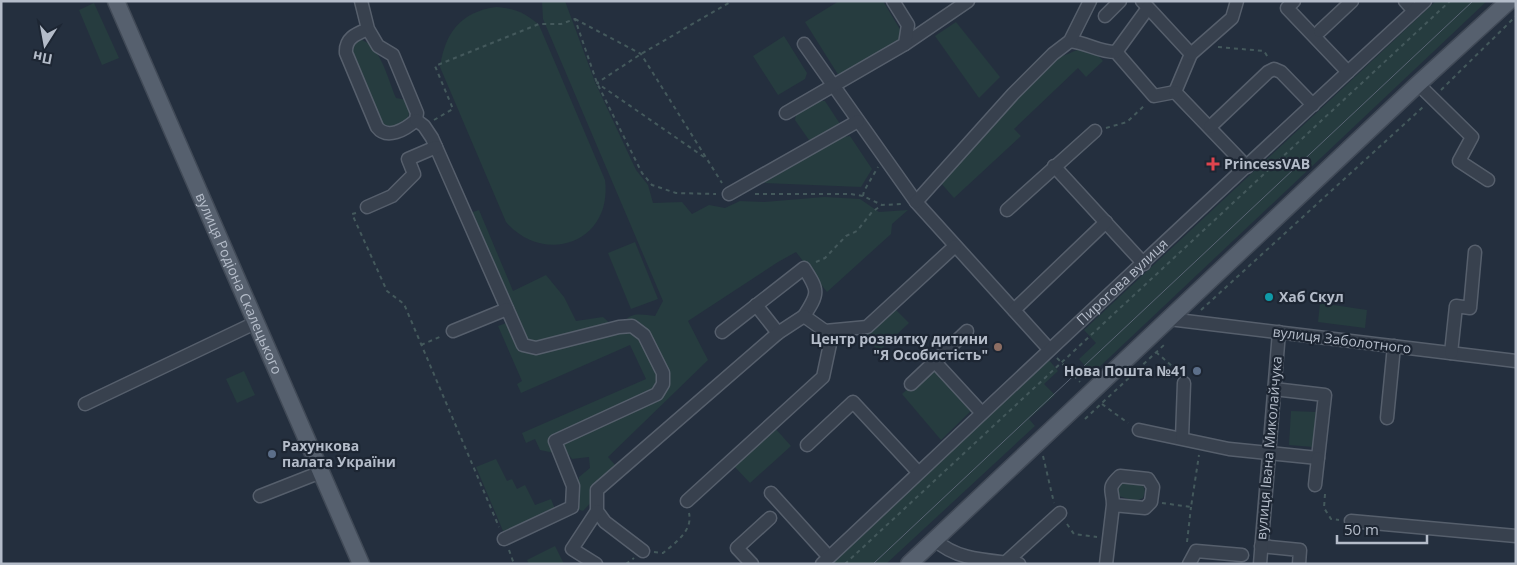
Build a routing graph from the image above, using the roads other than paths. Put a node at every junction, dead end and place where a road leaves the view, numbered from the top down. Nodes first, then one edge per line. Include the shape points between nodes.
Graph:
1 (116, 1) edge
2 (361, 1) edge
3 (893, 1) edge
4 (968, 1) edge
5 (1090, 1) edge
6 (1120, 1) edge
7 (1237, 1) edge
8 (1294, 1) edge
9 (1352, 1) edge
10 (1425, 1) edge
11 (1145, 4) edge
12 (1410, 6) edge
13 (1512, 6) edge
14 (1105, 16) dead end
15 (368, 29) junction
16 (1320, 31) dead end
17 (1070, 41) junction
18 (804, 44) dead end
19 (905, 44) junction
20 (1196, 50) junction
21 (1116, 52) junction
22 (1348, 72) junction
23 (1418, 84) junction
24 (833, 85) junction
25 (1175, 92) junction
26 (1312, 105) junction
27 (786, 113) dead end
28 (858, 121) junction
29 (420, 123) junction
30 (1210, 127) junction
31 (1095, 132) road end
32 (436, 147) junction
33 (1054, 166) junction
34 (1247, 167) junction
35 (1488, 180) dead end
36 (729, 194) road end
37 (916, 202) junction
38 (367, 207) road end
39 (1007, 210) dead end
40 (1106, 222) junction
41 (955, 246) junction
42 (1475, 252) dead end
43 (1144, 264) junction
44 (756, 305) junction
45 (507, 309) junction
46 (1014, 310) junction
47 (804, 316) junction
48 (1169, 319) junction
49 (255, 323) junction
50 (825, 330) junction
51 (453, 331) road end
52 (967, 331) dead end
53 (722, 332) dead end
54 (1279, 332) junction
55 (778, 333) junction
56 (1394, 346) junction
57 (1049, 349) junction
58 (1451, 353) junction
59 (1516, 361) edge
60 (934, 362) junction
61 (1184, 383) road end
62 (911, 384) dead end
63 (1274, 389) junction
64 (85, 404) dead end
65 (981, 412) junction
66 (1387, 418) dead end
67 (1139, 430) road end
68 (1182, 438) junction
69 (807, 445) dead end
70 (1269, 454) junction
71 (1318, 458) junction
72 (321, 472) junction
73 (918, 472) junction
74 (1315, 485) road end
75 (771, 493) dead end
76 (260, 496) dead end
77 (687, 501) road end
78 (1113, 505) junction
79 (597, 512) junction
80 (1060, 513) dead end
81 (770, 518) dead end
82 (1351, 521) road end
83 (1516, 536) edge
84 (504, 539) road end
85 (935, 540) junction
86 (1261, 546) junction
87 (643, 551) road end
88 (1242, 555) dead end
89 (825, 561) edge
90 (1006, 562) junction
91 (361, 564) edge
92 (596, 564) edge
93 (752, 564) edge
94 (909, 564) edge
95 (1019, 564) edge
96 (1106, 564) edge
97 (1189, 564) edge
98 (1260, 564) edge
99 (1298, 564) edge

1 - 49 main road, вулиця Родіона Скалецького
2 - 15 street
3 - 19 street via 908,25
4 - 19 street
5 - 17 street
6 - 14 street
7 - 20 street via 1232,18
8 - 22 street via 1287,8
9 - 16 street
10 - 12 street, Пирогова вулиця
11 - 20 street
11 - 21 street
12 - 22 street, Пирогова вулиця
13 - 23 main road
15 - 29 street via 378,46 393,55
15 - 29 street via 350,39 346,53 377,127 388,134
17 - 21 street via 1086,43 1102,52
17 - 37 street via 1012,94
18 - 24 street
19 - 24 street
20 - 25 street
21 - 25 street via 1154,96
22 - 26 street, Пирогова вулиця
23 - 35 street via 1472,138 1459,161
23 - 48 main road
24 - 27 street
24 - 28 street
25 - 30 street
26 - 30 street via 1281,72 1274,69
26 - 34 street, Пирогова вулиця
28 - 36 street
28 - 37 street
29 - 32 street
30 - 34 street
31 - 33 street
32 - 38 street via 408,159 414,174 392,196
32 - 45 street
33 - 39 street
33 - 40 street
34 - 43 street, Пирогова вулиця
37 - 41 street
40 - 43 street
40 - 46 street
41 - 46 street
41 - 50 street via 866,327
42 - 58 street via 1470,308 1456,306
43 - 57 street, Пирогова вулиця
44 - 47 street via 804,268 814,283 816,298
44 - 53 street
44 - 55 street
45 - 51 street
45 - 84 street via 523,345 536,348 632,326 644,335 663,373 663,384 657,394 555,441 573,486 572,507
46 - 57 street
47 - 50 street
47 - 55 street
48 - 54 street, вулиця Заболотного
48 - 85 main road
49 - 64 street
49 - 72 main road, вулиця Родіона Скалецького
50 - 77 street via 830,344 823,377
52 - 60 street
54 - 56 street, вулиця Заболотного
54 - 63 street, вулиця Івана Миколайчука
55 - 79 street via 597,490
56 - 58 street, вулиця Заболотного
56 - 66 street
57 - 65 street, Пирогова вулиця
58 - 59 street, вулиця Заболотного
60 - 62 street
60 - 65 street
61 - 68 street
63 - 70 street, вулиця Івана Миколайчука
63 - 71 street via 1325,395
65 - 73 street, Пирогова вулиця
67 - 68 street
68 - 70 street
69 - 73 street via 853,402
70 - 71 street
70 - 86 street, вулиця Івана Миколайчука
71 - 74 street
72 - 76 street
72 - 91 main road, вулиця Родіона Скалецького
73 - 89 street, Пирогова вулиця
75 - 89 street
78 - 78 street via 1111,484 1120,476 1148,479 1153,487 1152,502 1144,508
78 - 96 street
79 - 87 street
79 - 92 street via 572,549
80 - 90 street
81 - 93 street via 738,548
82 - 83 street
85 - 90 street via 945,549 966,558
85 - 94 main road
86 - 98 street, вулиця Івана Миколайчука
86 - 99 street via 1300,550
88 - 97 street via 1196,551
90 - 95 street

